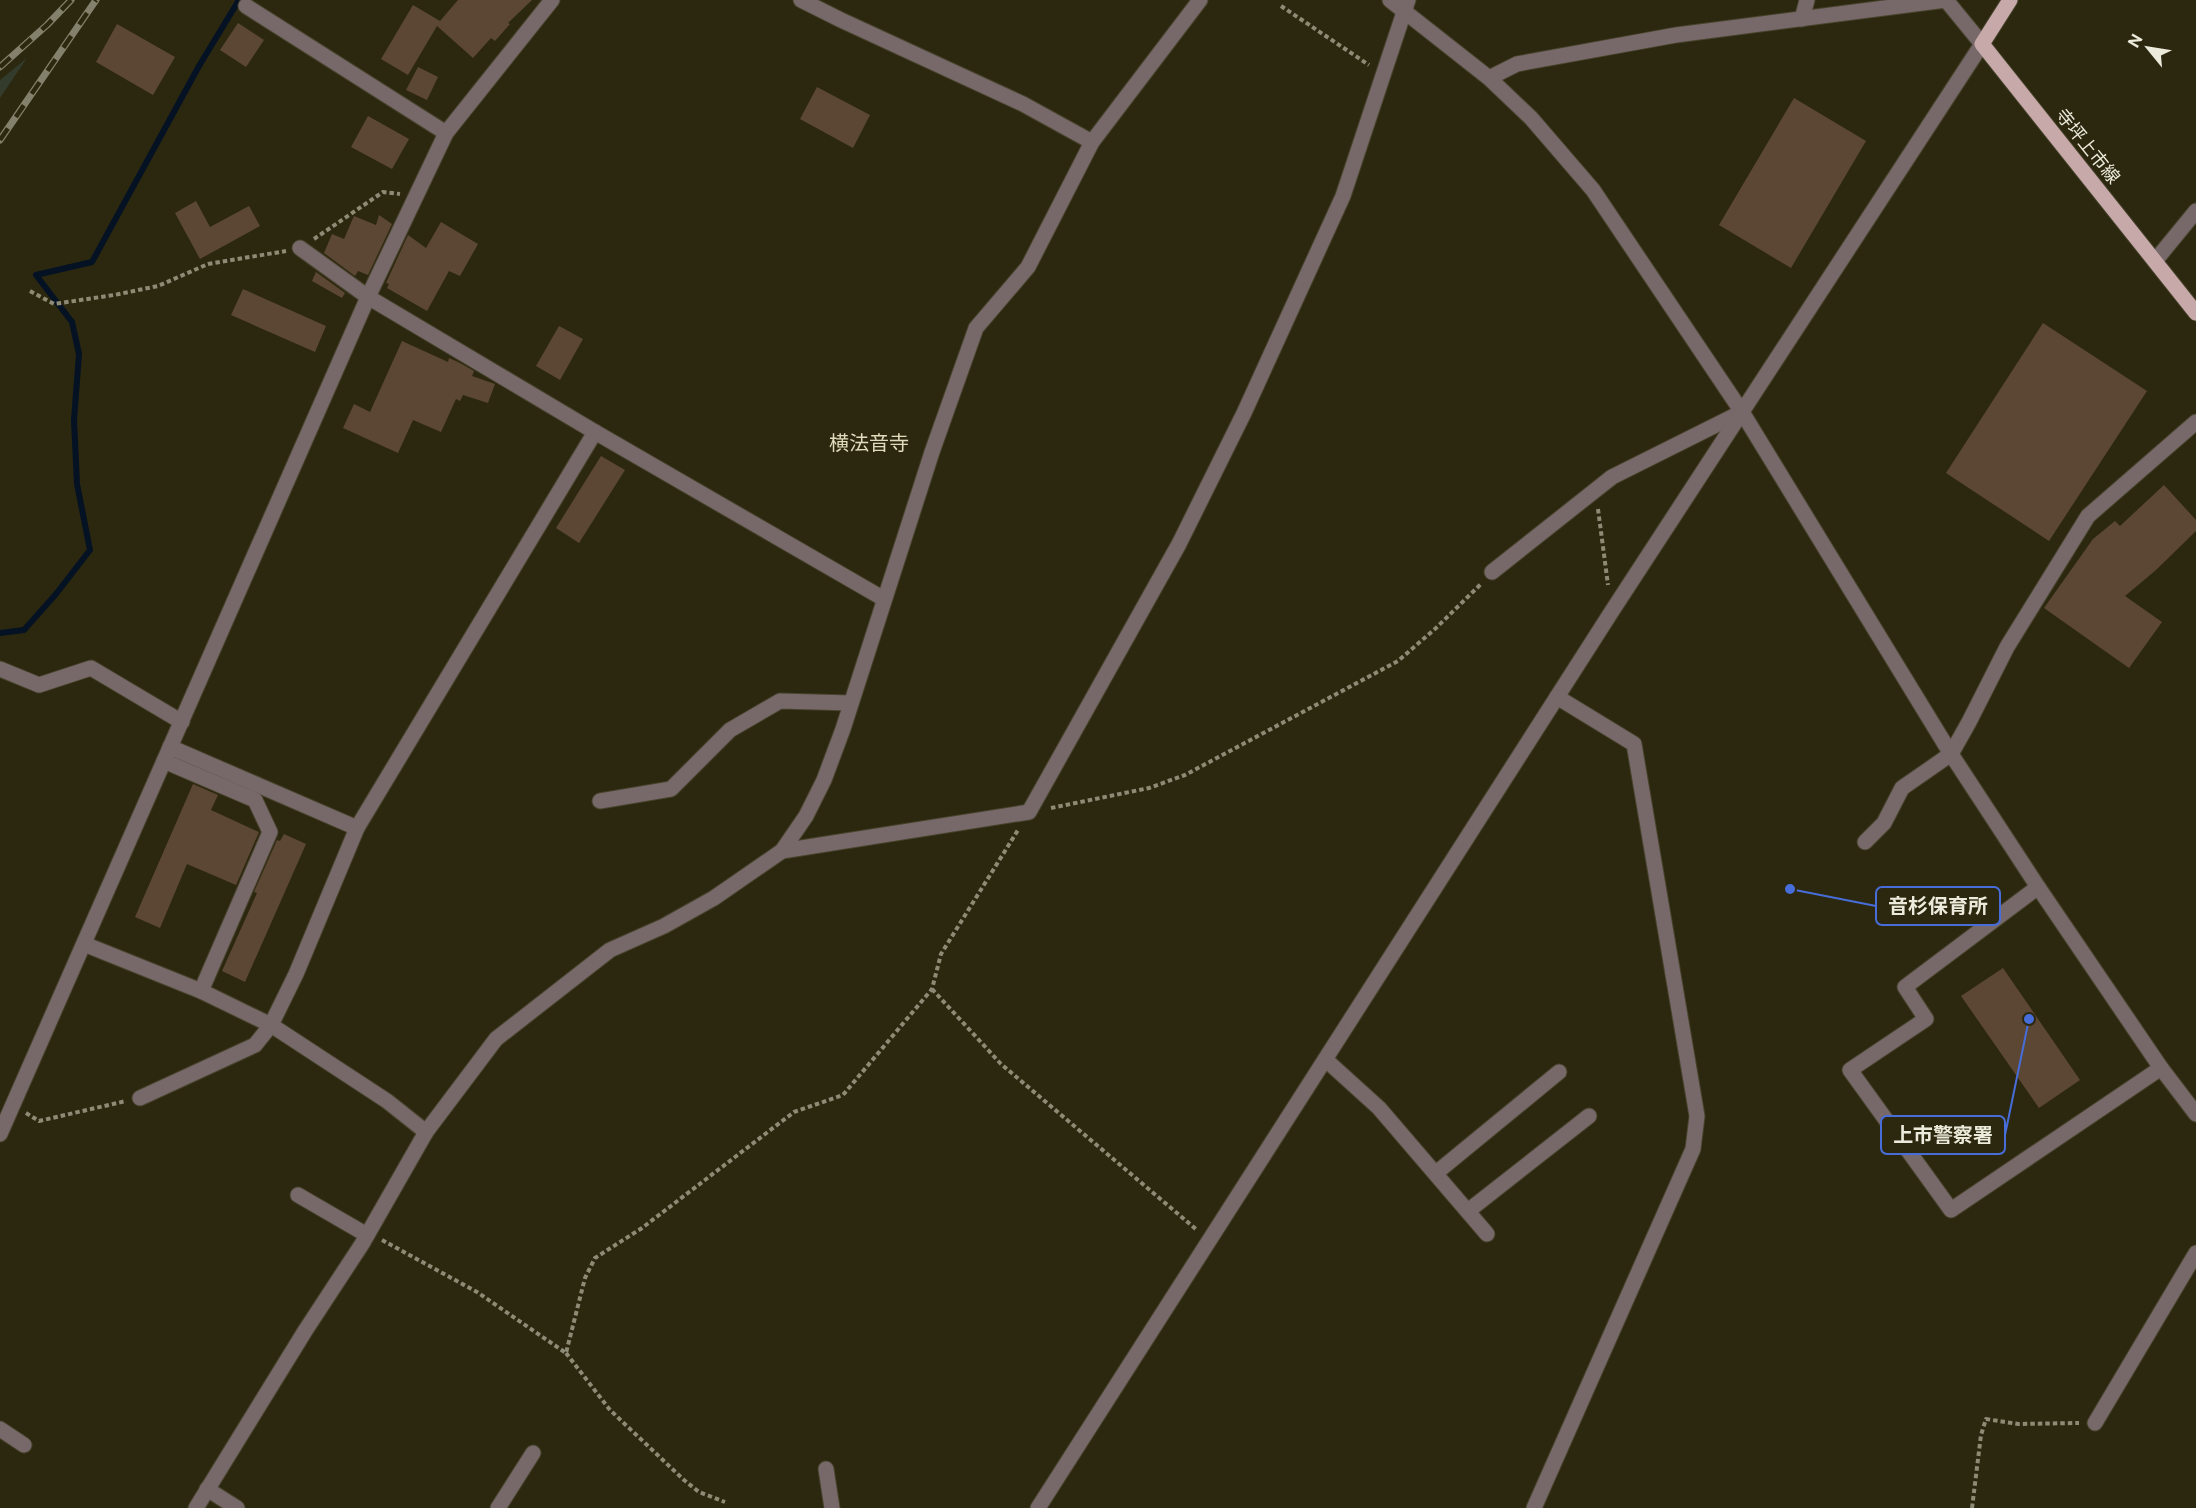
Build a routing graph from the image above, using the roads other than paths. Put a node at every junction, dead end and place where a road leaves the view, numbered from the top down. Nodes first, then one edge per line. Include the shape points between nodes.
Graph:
1 (552, 0) edge
2 (801, 0) edge
3 (1200, 0) edge
4 (1390, 0) edge
5 (1807, 0) edge
6 (2010, 0) edge
7 (1405, 5) edge
8 (246, 6) dead end
9 (1802, 20) junction
10 (1982, 44) junction
11 (1489, 78) junction
12 (447, 133) junction
13 (1092, 142) junction
14 (2196, 211) edge
15 (300, 248) road end
16 (2155, 261) junction
17 (368, 297) junction
18 (2194, 306) edge
19 (1742, 412) junction
20 (2196, 422) edge
21 (595, 432) junction
22 (1492, 572) road end
23 (884, 599) junction
24 (0, 669) edge
25 (1557, 697) junction
26 (851, 703) junction
27 (182, 722) junction
28 (167, 754) junction
29 (1951, 754) junction
30 (600, 801) dead end
31 (357, 828) junction
32 (1865, 842) dead end
33 (782, 851) junction
34 (2038, 887) junction
35 (84, 944) junction
36 (201, 991) junction
37 (271, 1024) junction
38 (1326, 1059) junction
39 (2161, 1068) junction
40 (1559, 1072) dead end
41 (140, 1098) road end
42 (2196, 1114) edge
43 (1589, 1116) dead end
44 (426, 1132) junction
45 (0, 1134) edge
46 (1436, 1173) junction
47 (298, 1195) dead end
48 (1468, 1211) junction
49 (1487, 1234) dead end
50 (367, 1235) junction
51 (2196, 1253) edge
52 (2095, 1423) road end
53 (0, 1429) edge
54 (24, 1445) dead end
55 (533, 1453) dead end
56 (826, 1469) dead end
57 (207, 1489) junction
58 (196, 1508) edge
59 (237, 1508) edge
60 (498, 1508) edge
61 (832, 1508) edge
62 (1038, 1508) edge
63 (1534, 1508) edge

1 - 12 street
2 - 13 street via 1023,104
3 - 13 street
4 - 7 street
5 - 9 street
6 - 10 main road
7 - 11 street
7 - 33 street via 1343,196 1244,413 1179,544 1029,812
8 - 12 street
9 - 10 street via 1946,0
9 - 11 street via 1676,35 1517,64
10 - 16 main road, 寺坪上市線
10 - 19 street
11 - 19 street via 1531,118 1593,190
12 - 17 street
13 - 23 street via 1028,267 976,328
14 - 16 street
15 - 17 street
16 - 18 main road, 寺坪上市線
17 - 21 street
17 - 27 street
19 - 22 street via 1612,477
19 - 25 street
19 - 29 street
20 - 29 street via 2088,516 2007,647
21 - 23 street
21 - 31 street
23 - 26 street
24 - 27 street via 39,685 91,668
25 - 38 street
25 - 63 street via 1634,744 1697,1116 1693,1149
26 - 30 street via 780,701 730,730 671,789
26 - 33 street via 824,780
27 - 28 street
28 - 31 street
28 - 35 street
28 - 36 street via 255,800 270,832
29 - 32 street via 1902,788 1884,823
29 - 34 street
31 - 37 street
33 - 44 street via 714,898 610,950 496,1039
34 - 39 street
34 - 39 street via 1905,987 1926,1019 1850,1070 1951,1210
35 - 36 street
35 - 45 street
36 - 37 street
37 - 41 street via 255,1045
37 - 44 street via 387,1101
38 - 46 street via 1380,1108
38 - 62 street
39 - 42 street
40 - 46 street
43 - 48 street
44 - 50 street
46 - 48 street
47 - 50 street
48 - 49 street
50 - 57 street
51 - 52 street
53 - 54 street
55 - 60 street
56 - 61 street
57 - 58 street
57 - 59 street

